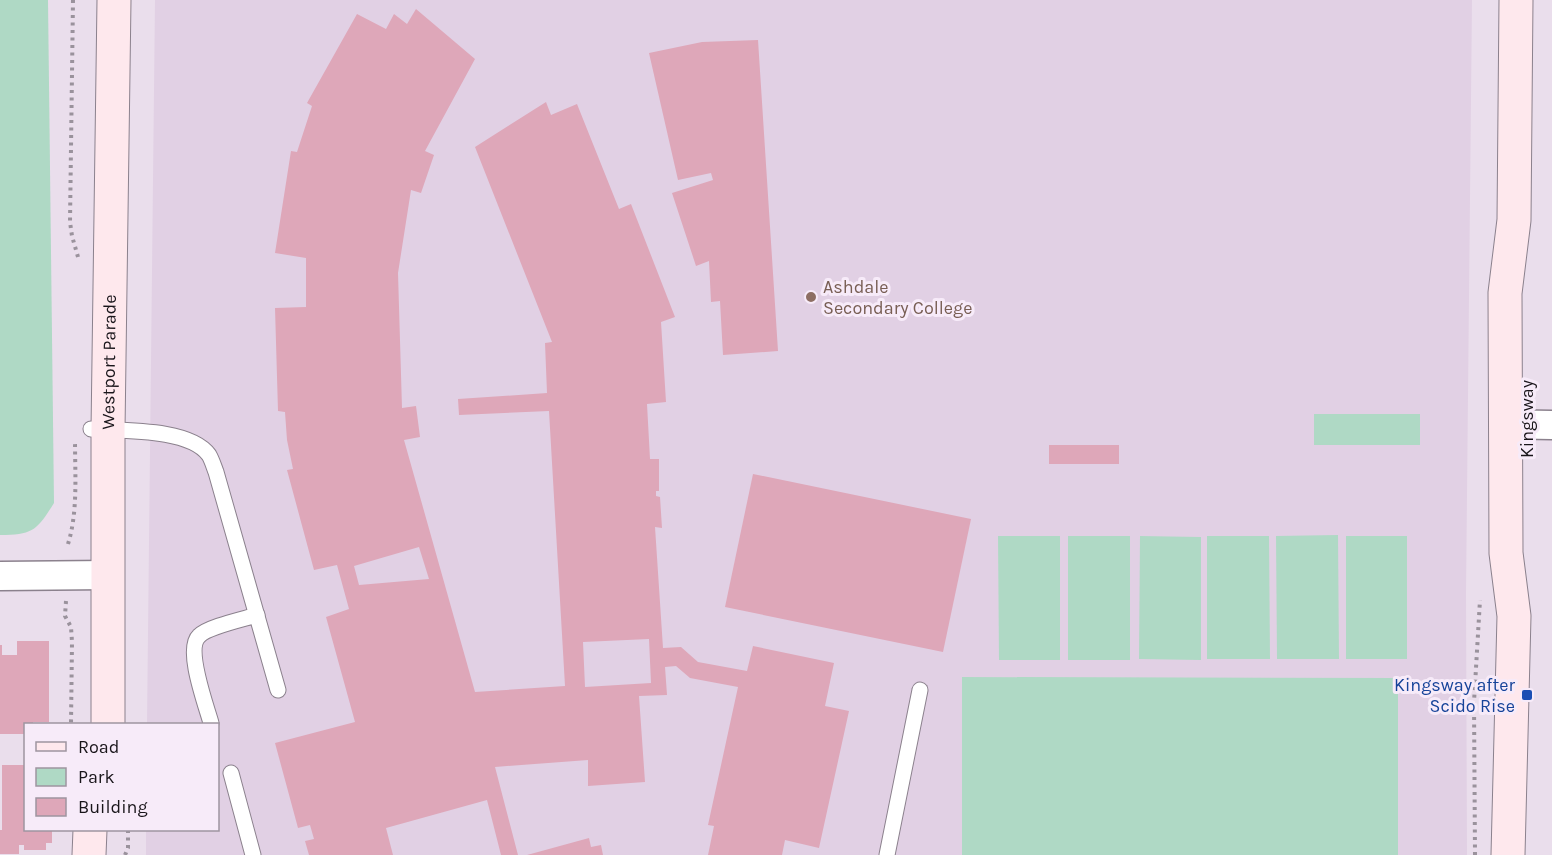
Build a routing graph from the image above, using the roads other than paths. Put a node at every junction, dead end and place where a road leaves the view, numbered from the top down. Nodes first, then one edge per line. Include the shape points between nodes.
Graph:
1 (92, 0) edge
2 (114, 0) edge
3 (1516, 0) edge
4 (1528, 424) edge
5 (92, 431) junction
6 (81, 569) junction
7 (0, 576) edge
8 (257, 615) junction
9 (278, 690) dead end
10 (920, 690) dead end
11 (90, 723) edge
12 (108, 723) edge
13 (211, 723) dead end
14 (231, 773) dead end
15 (90, 831) edge
16 (108, 831) edge
17 (89, 855) edge
18 (108, 855) edge
19 (253, 855) edge
20 (887, 855) edge
21 (1508, 855) edge

1 - 5 street, Westport Parade
2 - 5 street, Westport Parade
3 - 4 street, Kingsway via 1514,220 1504,293
4 - 21 street, Kingsway via 1506,553 1514,616
5 - 6 street, Westport Parade
5 - 8 lane via 179,436 209,455
6 - 7 street
6 - 11 street, Westport Parade
6 - 12 street, Westport Parade
8 - 9 lane
8 - 13 lane via 206,632 198,636 194,645
10 - 20 lane
14 - 19 lane
15 - 17 street
16 - 18 street

